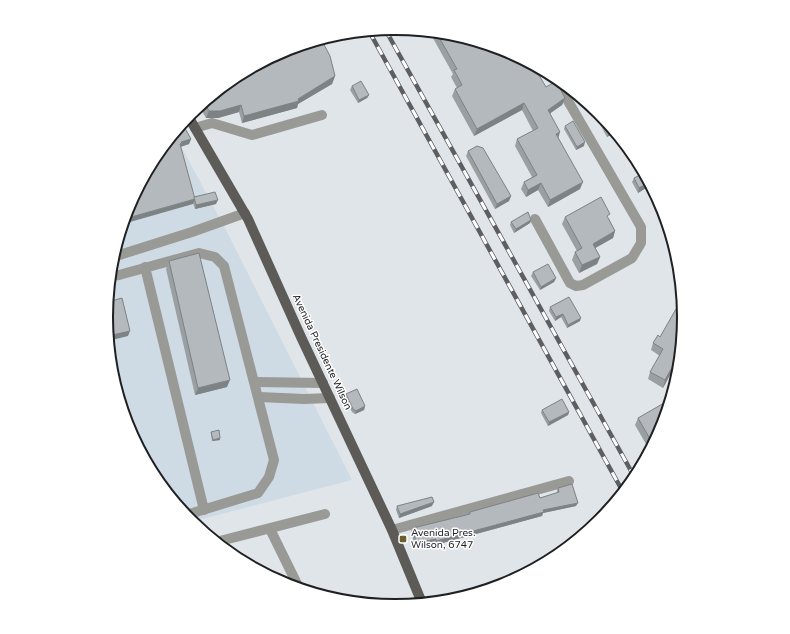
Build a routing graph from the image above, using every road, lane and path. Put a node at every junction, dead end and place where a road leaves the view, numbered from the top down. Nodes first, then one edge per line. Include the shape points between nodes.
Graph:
1 (560, 89) edge
2 (322, 115) dead end
3 (192, 122) edge
4 (195, 128) junction
5 (245, 213) junction
6 (535, 218) dead end
7 (120, 254) edge
8 (145, 267) junction
9 (116, 276) edge
10 (255, 382) junction
11 (323, 383) junction
12 (259, 397) junction
13 (330, 398) junction
14 (570, 481) dead end
15 (204, 510) junction
16 (193, 513) edge
17 (325, 514) dead end
18 (270, 530) junction
19 (392, 530) junction
20 (222, 541) edge
21 (296, 581) edge
22 (420, 598) edge

1 - 6 street via 641,227 641,243 632,258 583,285 576,286 570,283
2 - 4 street via 252,135 212,124
3 - 4 main road, Avenida Presidente Wilson
4 - 5 main road, Avenida Presidente Wilson
5 - 7 street
5 - 11 main road, Avenida Presidente Wilson
8 - 9 street
8 - 10 street via 199,253 215,257 224,266
8 - 15 street
10 - 11 street
10 - 12 street
11 - 13 main road, Avenida Presidente Wilson
12 - 13 street via 304,400
12 - 15 street via 274,460 269,477 258,493
13 - 19 main road, Avenida Presidente Wilson
14 - 19 street
15 - 16 street
17 - 18 street
18 - 20 street
18 - 21 street
19 - 22 main road, Avenida Presidente Wilson

